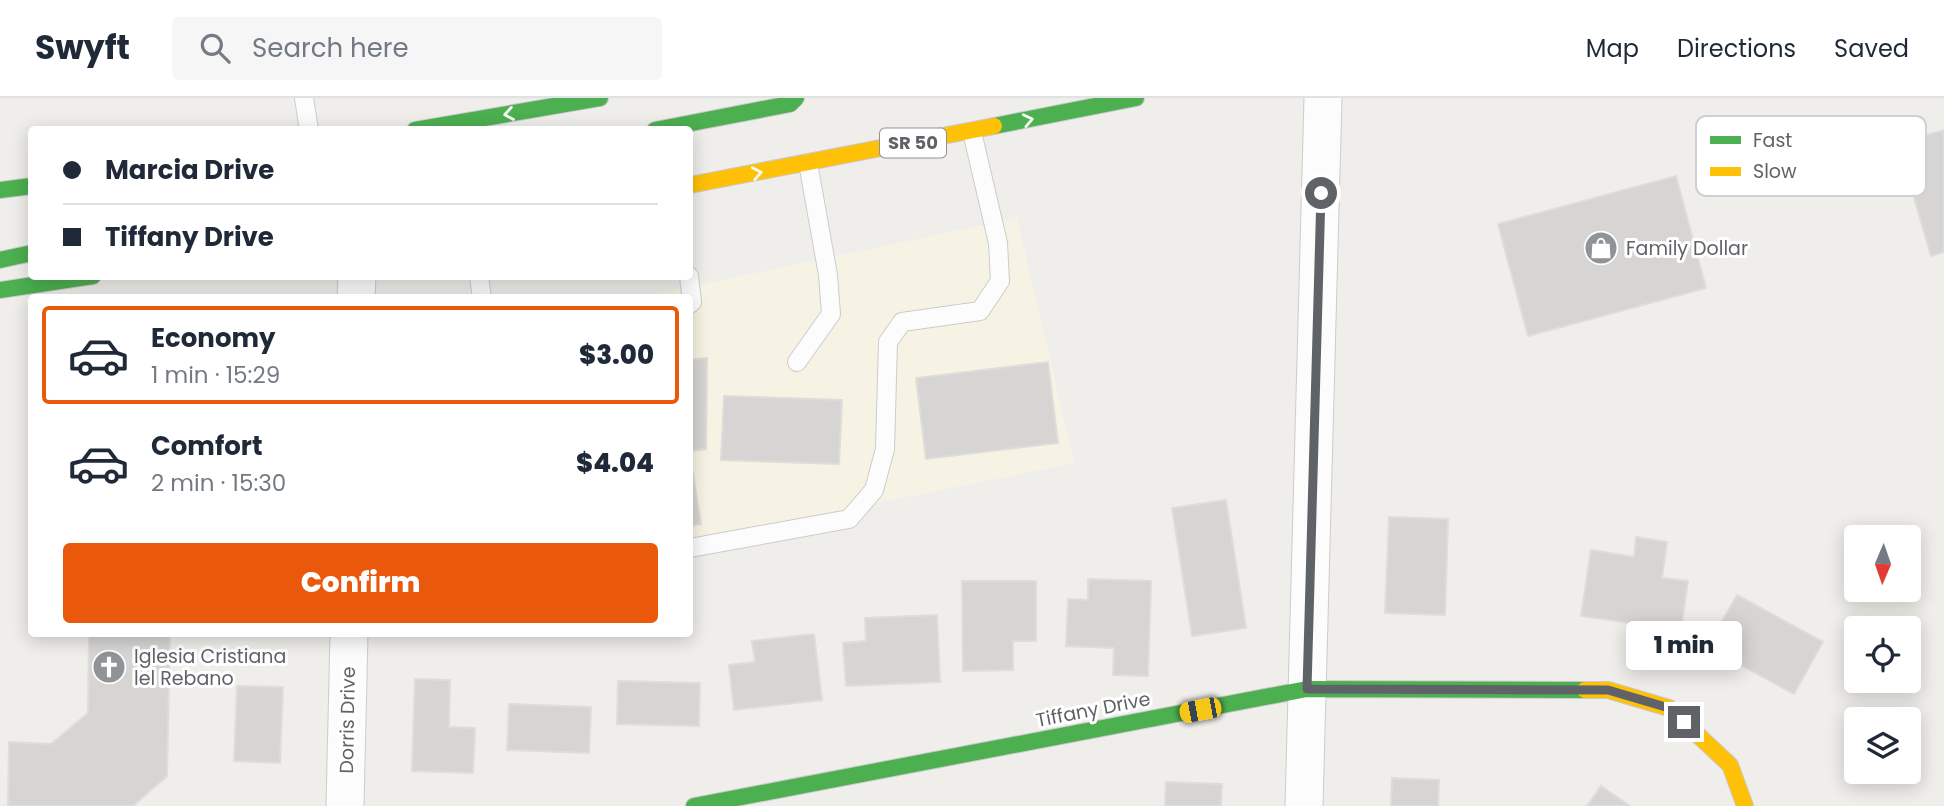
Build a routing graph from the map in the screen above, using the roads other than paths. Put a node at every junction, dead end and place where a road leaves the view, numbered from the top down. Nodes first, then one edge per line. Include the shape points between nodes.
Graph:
1 (304, 98) edge
2 (600, 98) edge
3 (796, 98) edge
4 (1136, 98) edge
5 (1324, 98) edge
6 (999, 106) dead end
7 (308, 126) edge
8 (438, 126) edge
9 (676, 126) edge
10 (972, 132) junction
11 (808, 163) junction
12 (693, 185) edge
13 (28, 186) edge
14 (0, 190) edge
15 (28, 254) edge
16 (0, 260) edge
17 (66, 280) edge
18 (0, 290) edge
19 (797, 362) dead end
20 (693, 547) edge
21 (349, 637) edge
22 (1307, 689) junction
23 (824, 794) edge
24 (345, 806) edge
25 (694, 806) edge
26 (1304, 806) edge
27 (1745, 806) edge

1 - 7 lane
2 -> 8 main road
3 - 9 main road via 790,104
10 -> 4 main road, SR 50
5 - 22 street
6 - 10 main road
10 - 11 main road, SR 50
10 - 20 lane via 998,243 1000,281 980,311 902,322 888,342 884,449 874,490 849,519
12 -> 11 main road, SR 50
11 - 19 lane via 831,314
13 - 14 main road
15 - 16 main road
17 - 18 main road
21 - 24 street, Dorris Drive
22 - 23 main road, Tiffany Drive
22 - 26 street
22 - 27 main road, Tiffany Drive via 1608,690 1669,708 1730,765
23 - 25 main road, Tiffany Drive

